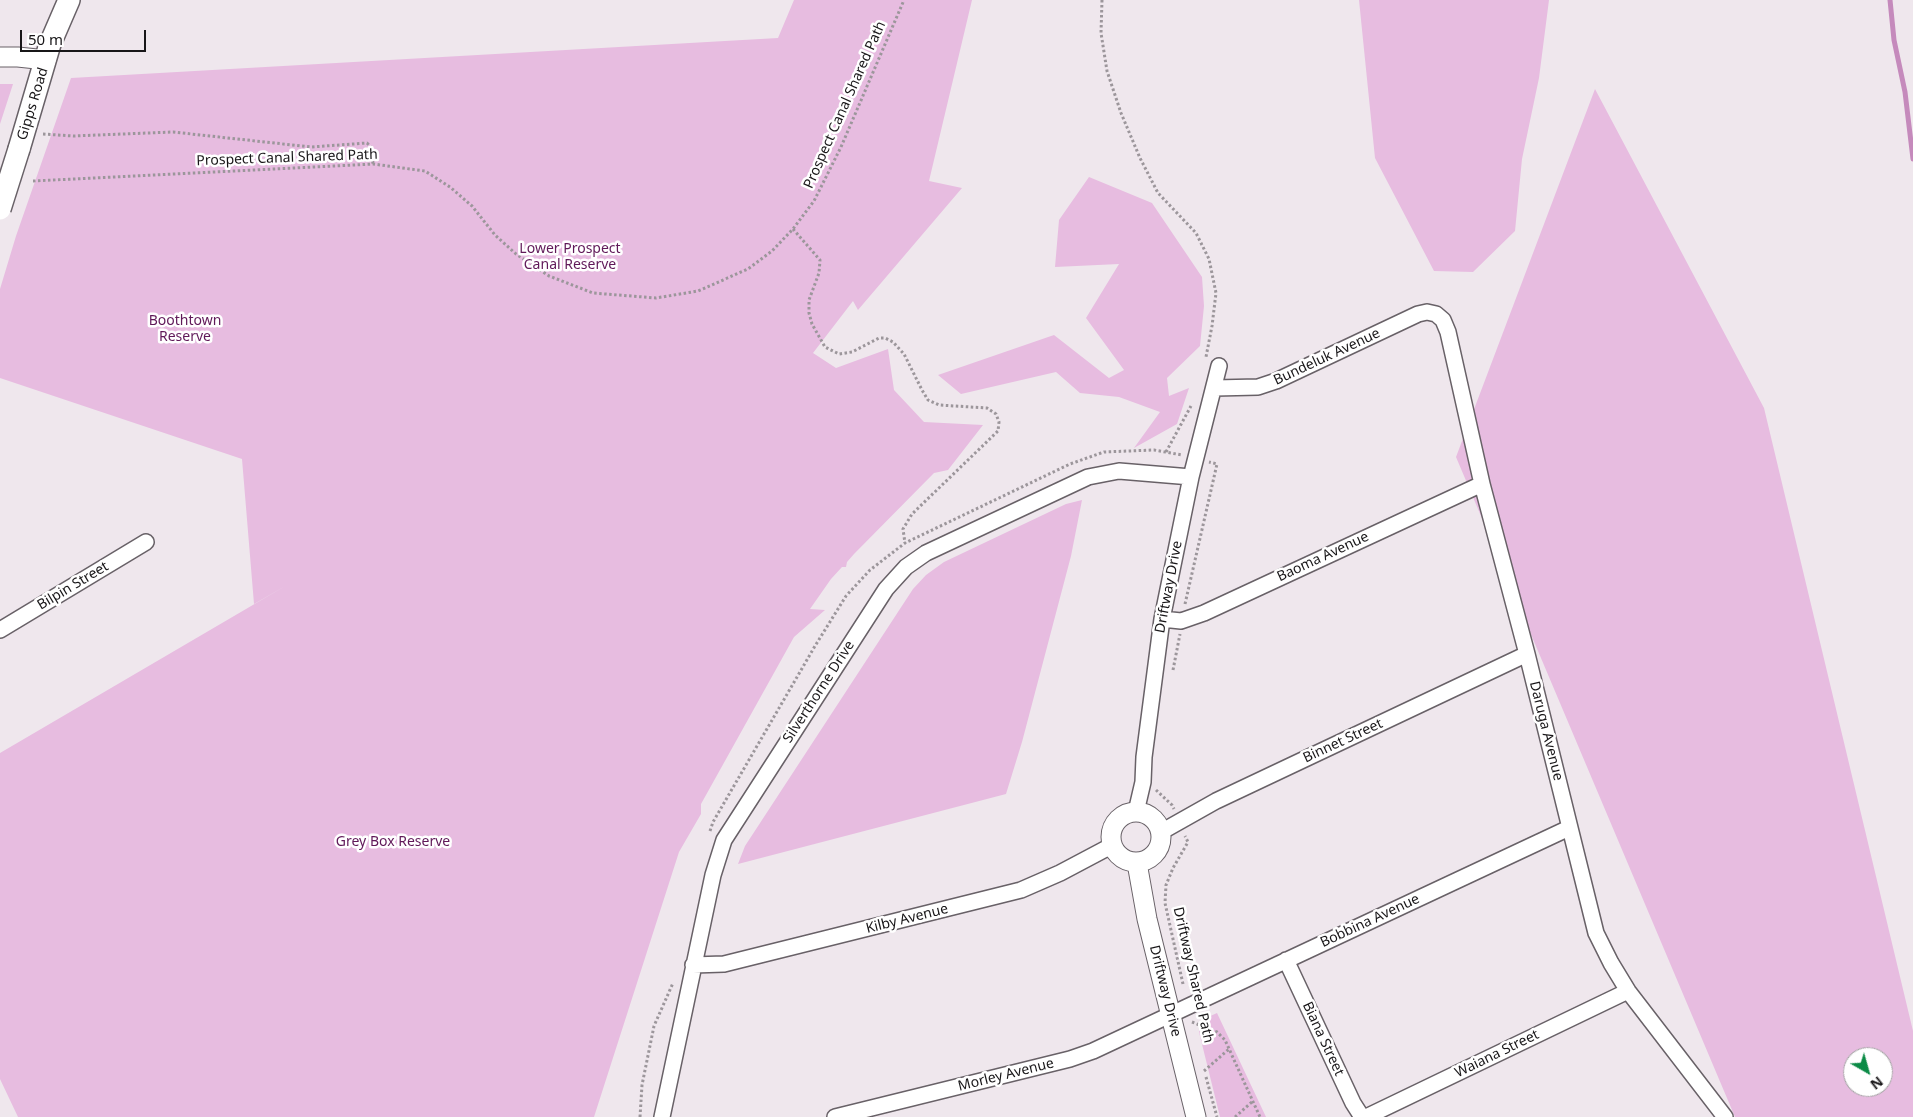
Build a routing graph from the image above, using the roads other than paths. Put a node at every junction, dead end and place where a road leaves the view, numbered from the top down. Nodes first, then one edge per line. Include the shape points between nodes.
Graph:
1 (69, 0) edge
2 (0, 57) edge
3 (46, 60) junction
4 (0, 209) edge
5 (1436, 314) joint
6 (1212, 363) road end
7 (1215, 388) junction
8 (1191, 477) junction
9 (1482, 484) junction
10 (146, 542) dead end
11 (1162, 620) junction
12 (0, 630) edge
13 (1527, 654) junction
14 (1136, 812) junction
15 (1569, 828) junction
16 (1160, 832) junction
17 (1111, 846) junction
18 (1137, 863) junction
19 (1286, 960) junction
20 (693, 965) junction
21 (1628, 991) junction
22 (1183, 1015) junction
23 (662, 1117) edge
24 (835, 1117) edge
25 (1196, 1117) edge
26 (1362, 1117) edge
27 (1366, 1117) edge
28 (1725, 1117) edge

1 - 3 main road, Gipps Road
2 - 3 street
3 - 4 main road, Gipps Road, bridge
5 - 7 street, Bundeluk Avenue via 1418,314 1276,381 1258,387
5 - 9 street, Daruga Avenue via 1448,332
6 - 7 street, Driftway Drive
7 - 8 street, Driftway Drive
8 - 11 street, Driftway Drive
8 - 20 street, Silverthorne Drive via 1119,471 1088,477 948,541 906,567 886,589 724,840
9 - 11 street, Baoma Avenue via 1204,613 1181,621
9 - 13 street, Daruga Avenue
10 - 12 street, Bilpin Street
11 - 14 street, Driftway Drive via 1143,782
13 - 15 street, Daruga Avenue
13 - 16 street, Binnet Street via 1216,801
14 - 16 street via 1147,814 1156,822
14 - 17 street via 1128,813 1115,822 1110,836
15 - 19 street, Bobbina Avenue
15 - 21 street, Daruga Avenue via 1596,933
16 - 18 street via 1161,840 1154,855
17 - 18 street via 1117,855
17 - 20 street, Kilby Avenue via 1021,890 724,964
18 - 22 street, Driftway Drive via 1147,919
19 - 22 street, Bobbina Avenue
19 - 26 street, Biana Street
20 - 23 street, Silverthorne Drive
21 - 27 street, Waiana Street
21 - 28 street, Daruga Avenue
22 - 24 street, Morley Avenue via 1070,1059
22 - 25 street, Driftway Drive

